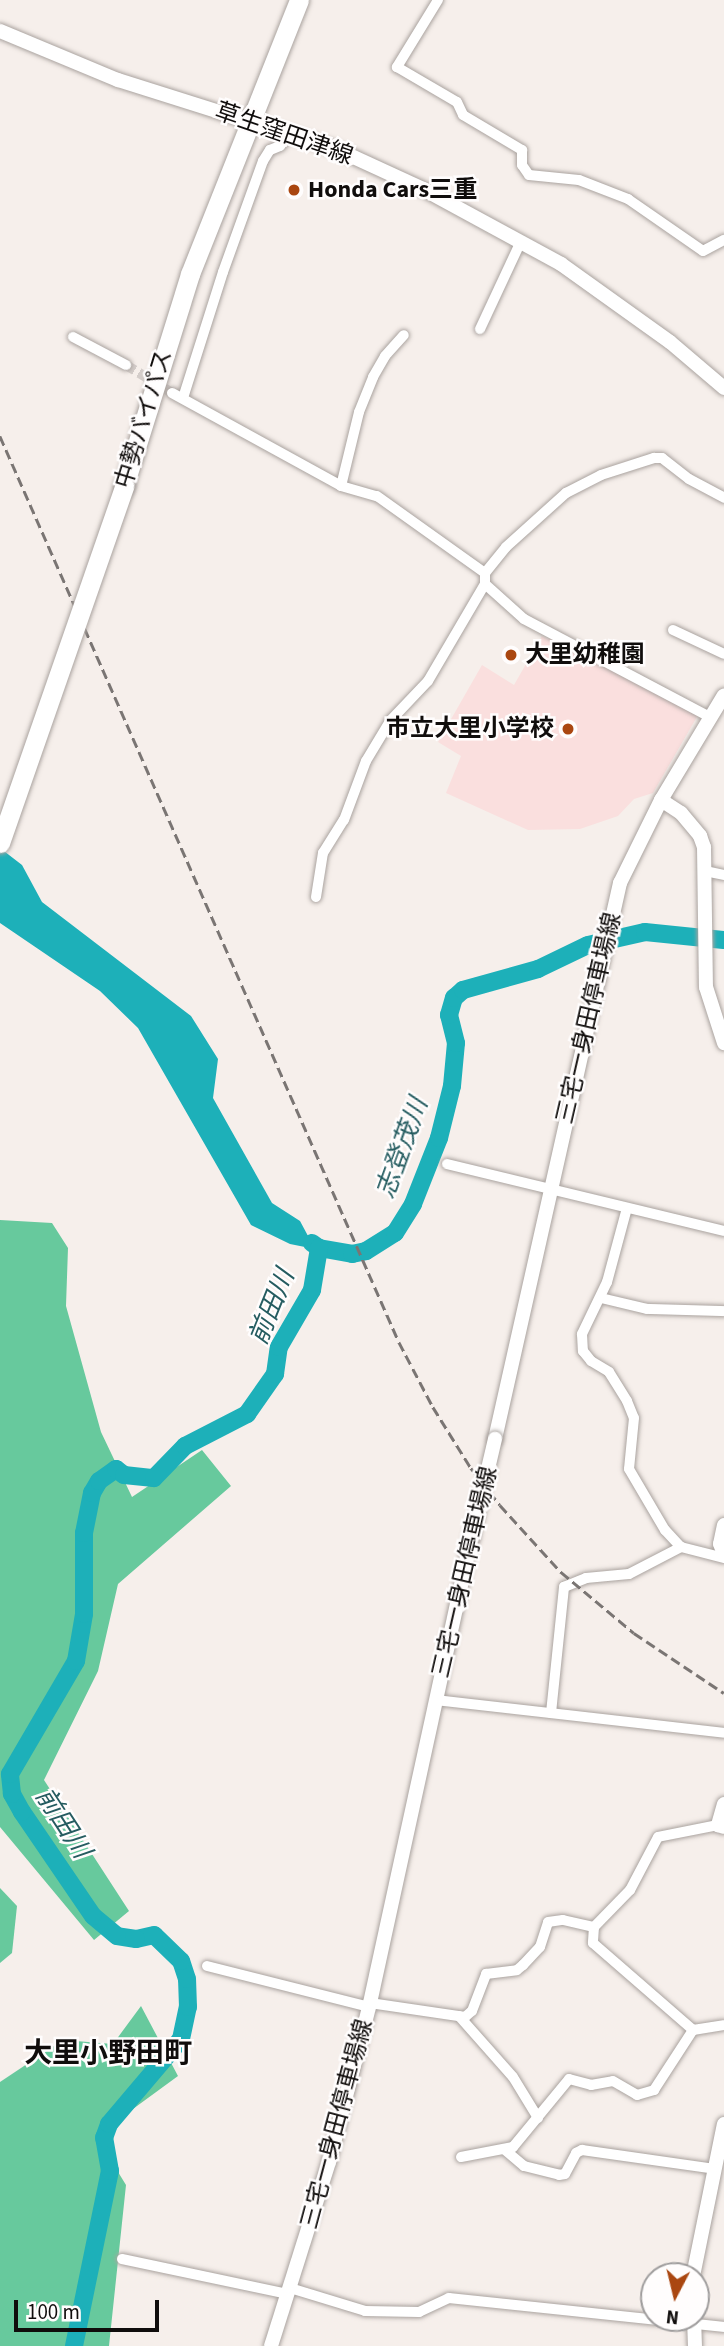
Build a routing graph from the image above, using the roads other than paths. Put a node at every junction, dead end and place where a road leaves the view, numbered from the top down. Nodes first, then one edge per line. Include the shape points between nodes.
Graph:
1 (299, 0) edge
2 (438, 0) edge
3 (0, 31) edge
4 (250, 122) junction
5 (290, 133) junction
6 (724, 240) edge
7 (521, 241) junction
8 (480, 329) dead end
9 (404, 335) dead end
10 (73, 337) dead end
11 (126, 365) tunnel mouth
12 (724, 388) edge
13 (172, 393) tunnel mouth
14 (183, 398) junction
15 (341, 486) junction
16 (724, 498) edge
17 (485, 578) junction
18 (673, 630) dead end
19 (724, 654) edge
20 (724, 695) edge
21 (712, 718) junction
22 (662, 800) junction
23 (0, 843) edge
24 (705, 871) junction
25 (724, 875) edge
26 (316, 897) dead end
27 (724, 1043) edge
28 (447, 1164) dead end
29 (550, 1191) junction
30 (626, 1208) junction
31 (724, 1231) edge
32 (601, 1298) junction
33 (724, 1311) edge
34 (724, 1525) edge
35 (681, 1546) junction
36 (724, 1556) edge
37 (436, 1700) junction
38 (551, 1713) junction
39 (724, 1733) edge
40 (724, 1804) edge
41 (721, 1826) edge
42 (594, 1927) junction
43 (207, 1966) dead end
44 (369, 2005) junction
45 (459, 2016) junction
46 (724, 2025) edge
47 (693, 2030) junction
48 (538, 2119) junction
49 (724, 2124) edge
50 (505, 2150) junction
51 (461, 2157) dead end
52 (715, 2169) junction
53 (122, 2259) dead end
54 (696, 2262) edge
55 (289, 2291) junction
56 (640, 2316) edge
57 (271, 2346) edge

1 - 4 highway, 中勢バイパス
2 - 6 street via 397,67 457,102 463,115 523,150 522,165 529,175 579,180 628,199 704,251
3 - 4 main road, 草生窪田津線 via 118,80
4 - 5 main road, 草生窪田津線
4 - 23 highway, 中勢バイパス, bridge via 190,274 124,486
5 - 7 main road, 草生窪田津線 via 363,161
5 - 14 street via 263,161
7 - 8 street
7 - 12 main road, 草生窪田津線 via 600,290
9 - 15 street via 373,377 359,412
10 - 11 street
13 - 14 street
14 - 15 street
15 - 17 street via 377,496
16 - 17 street via 662,458 601,475 566,493 506,547
17 - 21 street via 524,619
17 - 26 street via 424,688 390,721 366,761 344,820 320,862
18 - 19 street
20 - 21 main road, 三宅一身田停車場線
21 - 22 main road, 三宅一身田停車場線
22 - 24 main road via 681,813 700,836
22 - 29 main road, 三宅一身田停車場線 via 632,854 612,913
24 - 25 street
24 - 27 main road via 706,986
28 - 29 street
29 - 30 street
29 - 37 main road, 三宅一身田停車場線, bridge
30 - 31 street
30 - 32 street
32 - 33 street via 647,1309
32 - 35 street via 584,1329 583,1351 609,1372 627,1401 634,1418 629,1469 665,1530
34 - 36 main road via 720,1544
35 - 36 street
35 - 38 street via 629,1574 586,1578 564,1587
37 - 38 street
37 - 44 main road, 三宅一身田停車場線
38 - 39 street
40 - 41 main road
41 - 42 street via 658,1837 630,1890
42 - 45 street via 563,1920 548,1922 540,1947 517,1970 486,1975 472,2011
42 - 47 street via 593,1943
43 - 44 street
44 - 45 street
44 - 55 main road, 三宅一身田停車場線 via 329,2162
45 - 48 street via 513,2077
46 - 47 street
47 - 48 street via 654,2090 637,2095 613,2081 591,2085 569,2079
48 - 50 street
49 - 52 main road
50 - 51 street
50 - 52 street via 519,2164 559,2175 567,2172 574,2155 582,2150
52 - 54 main road
53 - 55 street
55 - 56 street via 365,2311 419,2312 449,2298
55 - 57 main road, 三宅一身田停車場線

